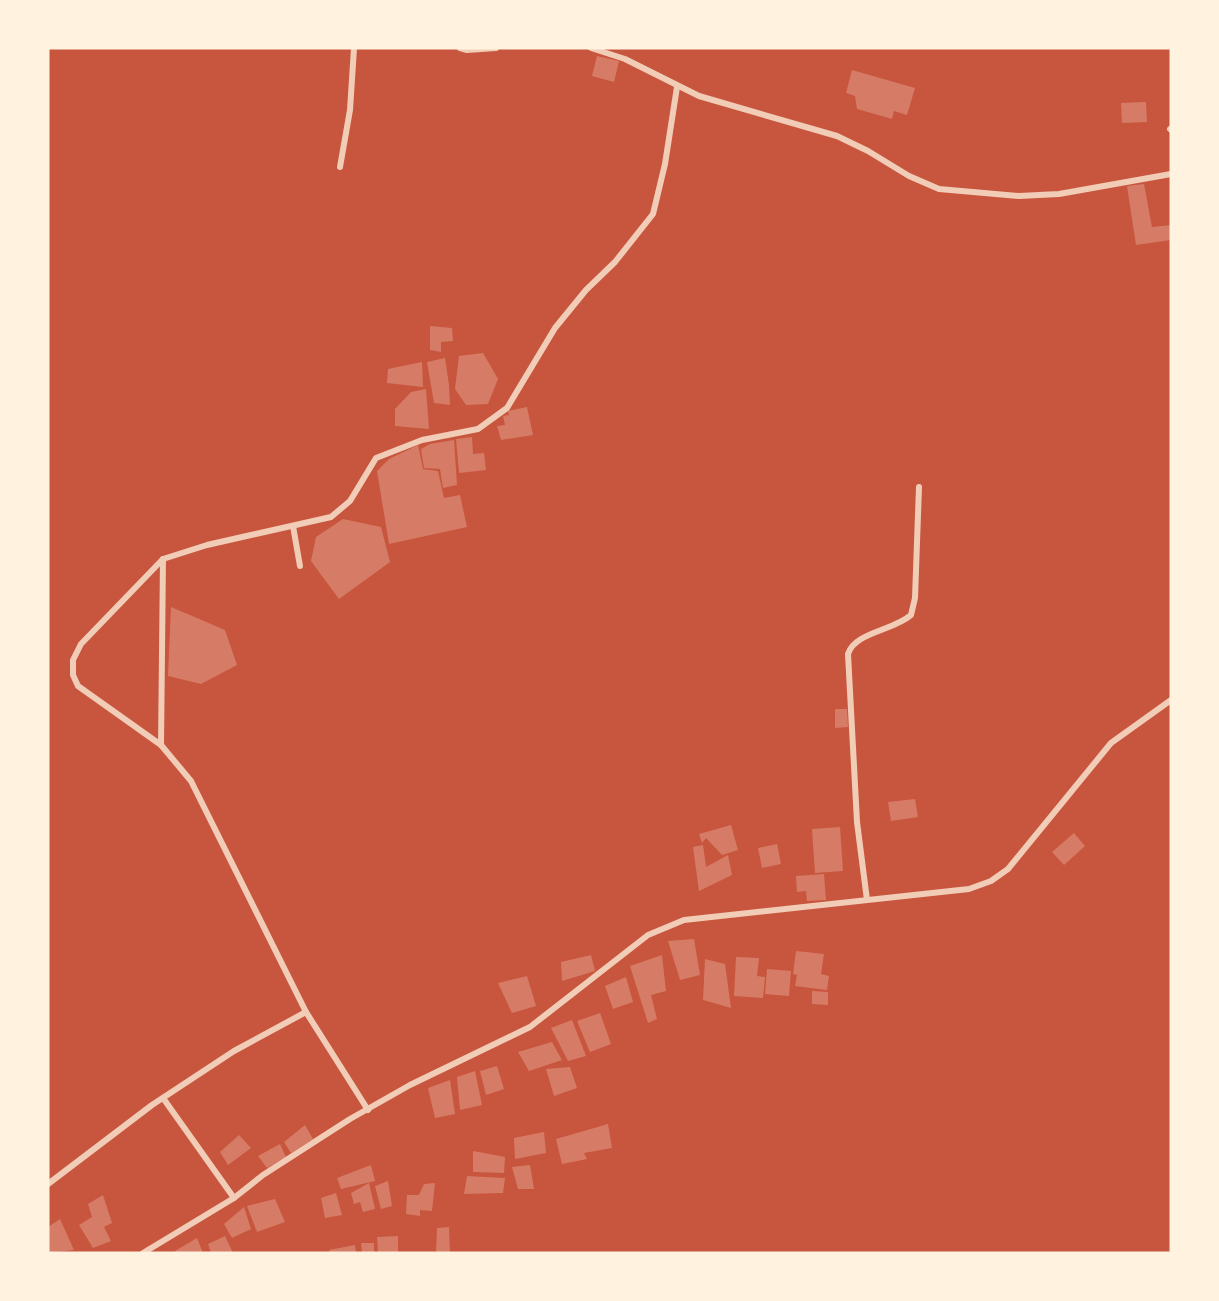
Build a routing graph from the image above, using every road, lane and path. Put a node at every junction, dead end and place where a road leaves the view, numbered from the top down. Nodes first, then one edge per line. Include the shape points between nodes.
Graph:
1 (354, 48) edge
2 (460, 48) edge
3 (496, 48) edge
4 (591, 48) edge
5 (676, 87) junction
6 (340, 167) dead end
7 (1171, 174) edge
8 (919, 487) dead end
9 (293, 526) junction
10 (163, 559) junction
11 (300, 566) dead end
12 (1171, 700) edge
13 (161, 745) junction
14 (867, 900) junction
15 (306, 1012) junction
16 (163, 1098) junction
17 (368, 1110) junction
18 (48, 1184) edge
19 (234, 1198) junction
20 (143, 1253) edge

1 - 6 street via 350,110
2 - 3 street
4 - 5 street via 625,59
5 - 7 street via 800,128 837,136 939,189 1019,196 1059,194
5 - 9 street via 653,214 555,328 507,408 478,429 422,440 376,458 350,501 338,512
8 - 14 street via 911,615 889,629 860,639 851,645 848,654 856,822
9 - 10 street
9 - 11 street
10 - 13 street
10 - 13 street via 81,644 73,675 88,695
12 - 14 street via 1111,743 1008,869 991,881 969,889
13 - 15 street via 191,781
14 - 17 street via 684,920 666,926 648,935 530,1027 410,1085
15 - 16 street via 234,1051
15 - 17 street
16 - 18 street
16 - 19 street
17 - 19 street
19 - 20 street

